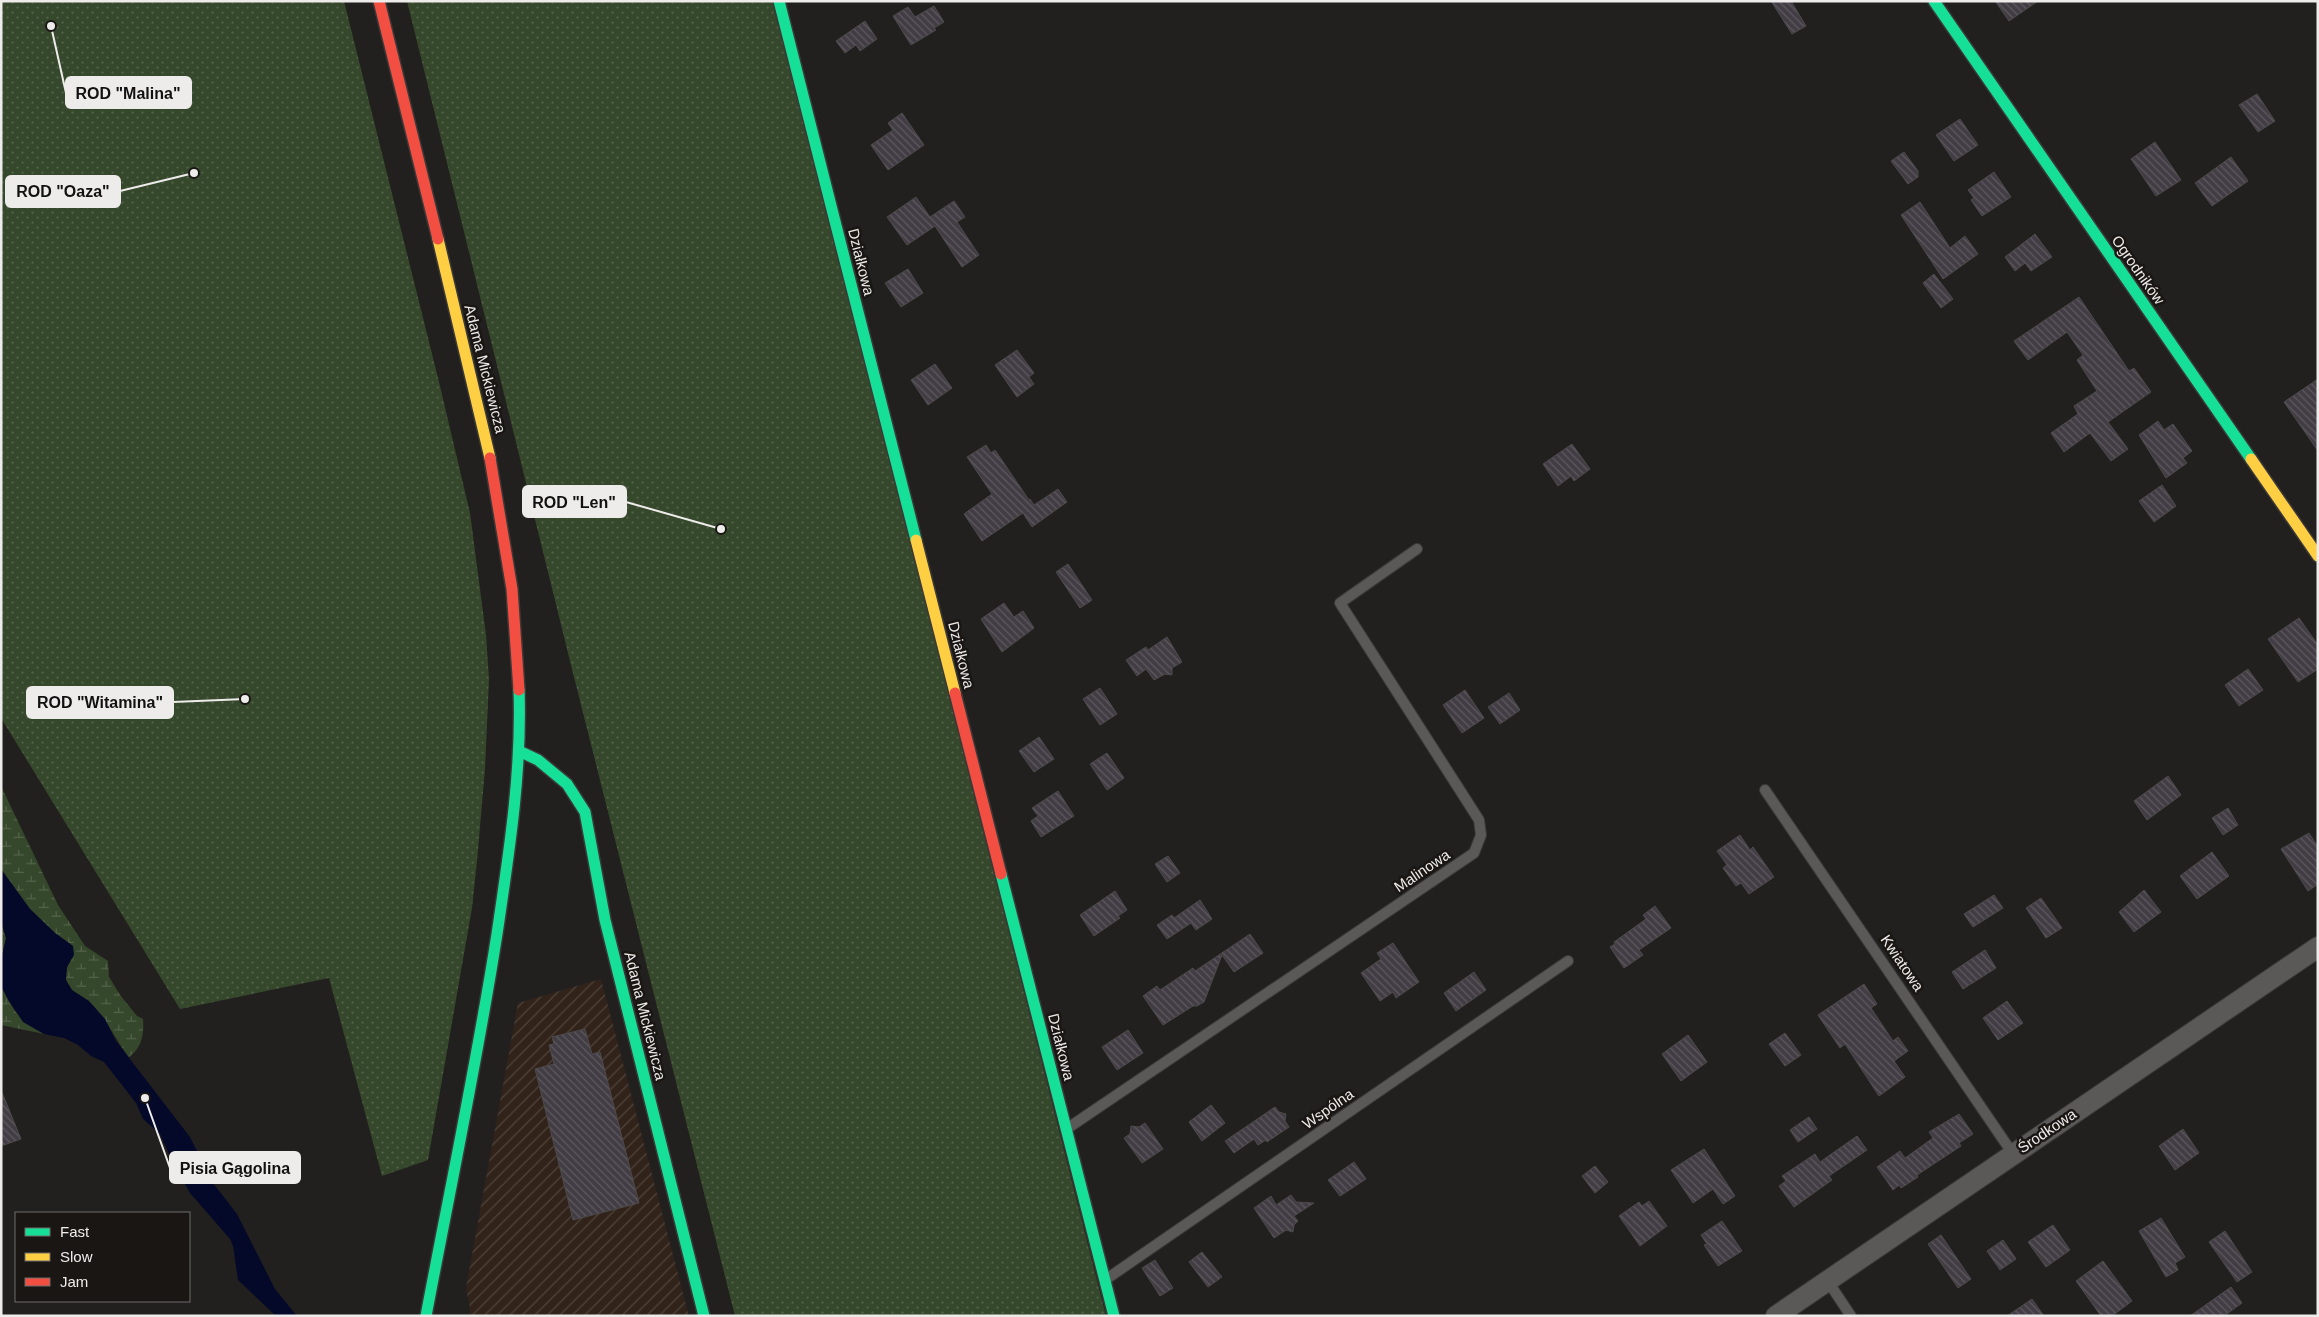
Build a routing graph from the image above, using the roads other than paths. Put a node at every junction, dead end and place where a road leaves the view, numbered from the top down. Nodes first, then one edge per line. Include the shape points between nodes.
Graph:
1 (379, 1) edge
2 (779, 1) edge
3 (1934, 1) edge
4 (1417, 549) dead end
5 (2318, 556) edge
6 (519, 751) junction
7 (1765, 790) dead end
8 (2318, 947) edge
9 (1568, 961) dead end
10 (1066, 1129) junction
11 (2013, 1154) junction
12 (1105, 1280) junction
13 (1827, 1280) junction
14 (426, 1316) edge
15 (704, 1316) edge
16 (1114, 1316) edge
17 (1776, 1316) edge
18 (1851, 1316) edge

1 - 6 street, Adama Mickiewicza via 473,382 498,498 517,640
2 - 10 street, Działkowa
3 - 5 street, Ogrodników
4 - 10 lane, Malinowa via 1340,603 1479,820 1481,836 1474,853
6 - 14 street, Adama Mickiewicza via 516,804 491,972
6 - 15 street, Adama Mickiewicza via 538,760 567,784 584,812 605,920
7 - 11 lane, Kwiatowa
8 - 11 street, Środkowa
9 - 12 lane, Wspólna
10 - 12 street, Działkowa
11 - 13 street, Środkowa
12 - 16 street, Działkowa
13 - 17 street, Środkowa
13 - 18 lane

